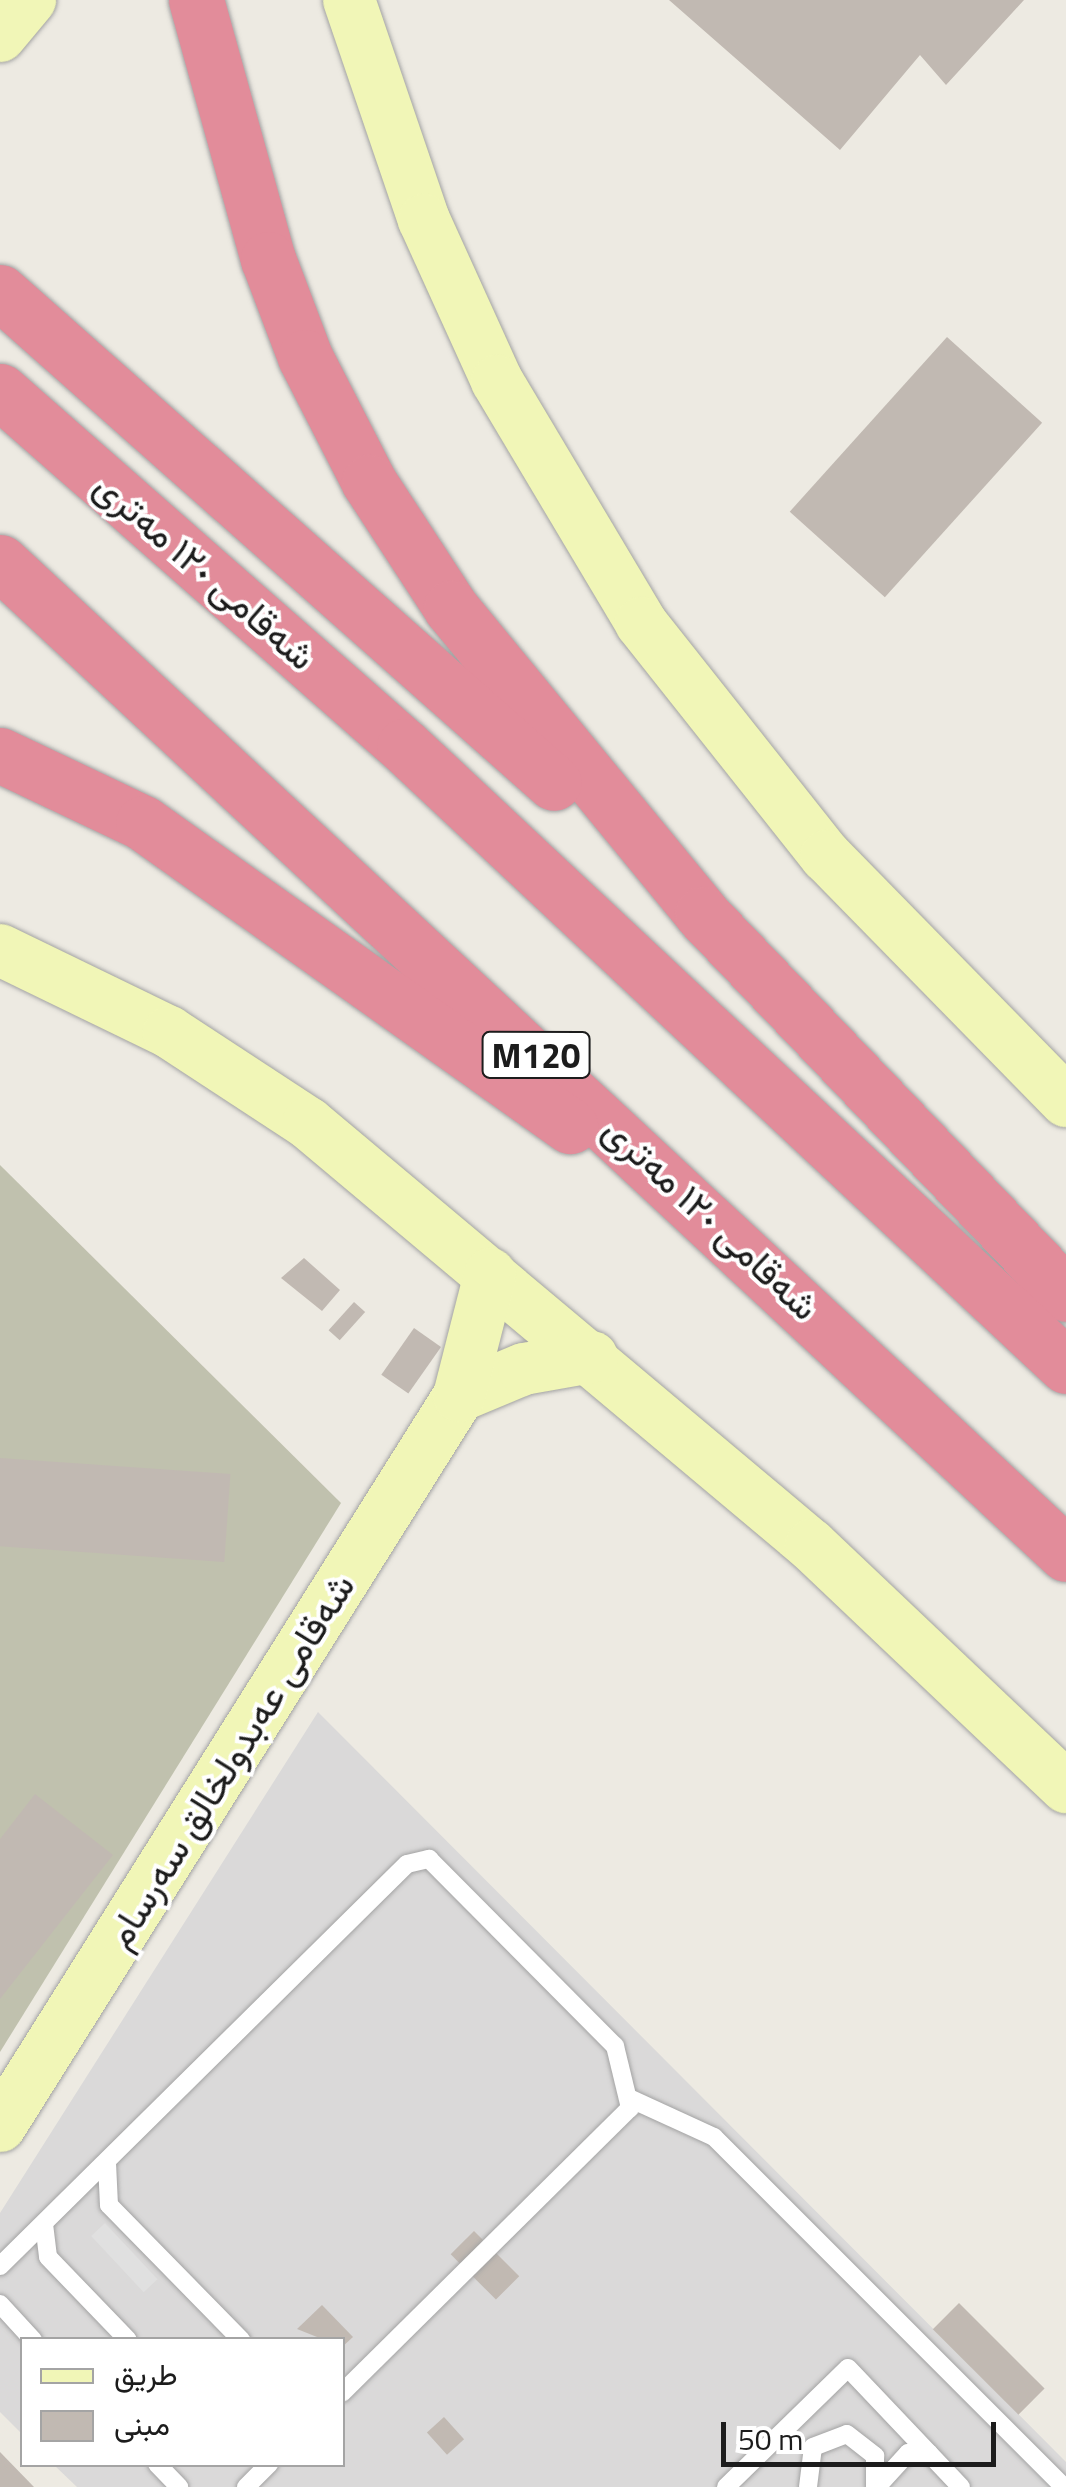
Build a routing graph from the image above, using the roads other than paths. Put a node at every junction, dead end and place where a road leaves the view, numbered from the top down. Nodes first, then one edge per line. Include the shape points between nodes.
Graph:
1 (30, 0) edge
2 (196, 0) edge
3 (349, 0) edge
4 (381, 0) edge
5 (0, 36) edge
6 (0, 292) edge
7 (0, 392) edge
8 (0, 562) edge
9 (0, 755) edge
10 (702, 914) junction
11 (0, 916) edge
12 (0, 950) edge
13 (1066, 1074) edge
14 (1066, 1101) edge
15 (757, 1259) junction
16 (490, 1274) junction
17 (1066, 1294) edge
18 (592, 1358) junction
19 (1066, 1366) edge
20 (459, 1396) junction
21 (1066, 1554) edge
22 (1066, 1740) edge
23 (1066, 1787) edge
24 (631, 2099) junction
25 (0, 2126) edge
26 (110, 2158) junction
27 (44, 2224) junction
28 (0, 2266) edge
29 (0, 2304) edge
30 (30, 2337) edge
31 (125, 2337) edge
32 (237, 2337) edge
33 (345, 2390) edge
34 (929, 2453) junction
35 (160, 2467) edge
36 (266, 2467) edge
37 (877, 2485) edge
38 (179, 2487) edge
39 (246, 2487) edge
40 (726, 2487) edge
41 (808, 2487) edge
42 (960, 2487) edge
43 (1064, 2487) edge

1 - 5 street
2 - 10 highway via 268,258 369,482 505,681
3 - 14 street via 424,220 497,381 641,623 826,856
4 - 13 street via 502,323 618,532 764,738
6 - 10 highway
7 - 19 highway, شەقامی ١٢٠ مەتری via 417,758
8 - 15 highway, شەقامی ١٢٠ مەتری / M120
9 - 15 highway via 142,823
10 - 17 highway
11 - 22 street via 174,1001 312,1088 778,1479
12 - 16 street via 170,1032 308,1123
15 - 21 highway, شەقامی ١٢٠ مەتری / M120
16 - 18 street
16 - 20 street, شەقامی عەبدولخالق سەرسام
18 - 20 street via 524,1369
18 - 23 street via 929,1651
20 - 25 street, شەقامی عەبدولخالق سەرسام
24 - 26 lane via 622,2059 600,2030 422,1857
24 - 33 lane via 621,2122
24 - 43 lane via 714,2137
26 - 27 lane
26 - 32 lane via 109,2205
27 - 28 lane
27 - 31 lane via 48,2257
29 - 30 lane
34 - 37 lane via 908,2453
34 - 40 lane via 848,2368
34 - 42 lane
35 - 38 lane
36 - 39 lane
37 - 41 lane via 868,2446 835,2435 807,2458

